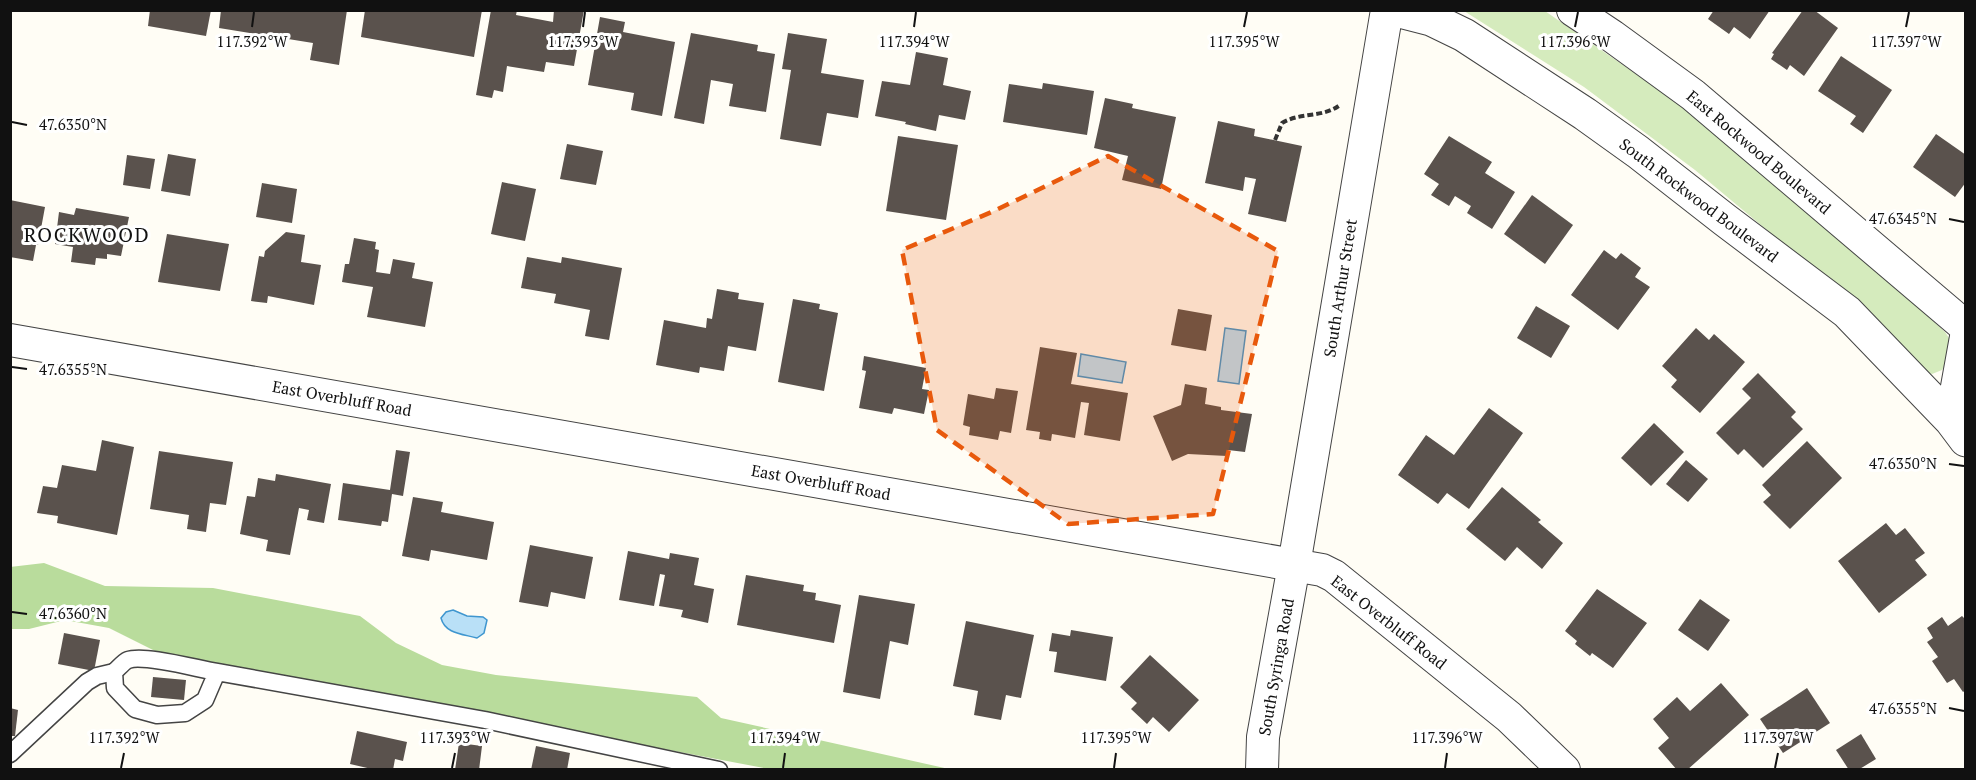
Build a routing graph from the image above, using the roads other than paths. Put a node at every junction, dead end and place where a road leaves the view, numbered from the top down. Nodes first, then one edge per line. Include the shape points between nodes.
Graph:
1 (1386, 10) edge
2 (1396, 10) edge
3 (1573, 10) edge
4 (1965, 327) edge
5 (1965, 337) edge
6 (10, 340) edge
7 (1958, 430) edge
8 (1294, 565) junction
9 (114, 672) junction
10 (217, 672) junction
11 (10, 754) edge
12 (719, 770) edge
13 (1262, 770) edge
14 (1564, 770) edge

1 - 8 street, South Arthur Street
2 - 7 street, South Rockwood Boulevard via 1431,19 1464,35 1638,152 1847,312
3 - 4 street, East Rockwood Boulevard via 1693,95
5 - 7 street
6 - 8 street, East Overbluff Road
8 - 13 street, South Syringa Road via 1263,737
8 - 14 street, East Overbluff Road via 1334,576 1509,717
9 - 10 lane via 128,660 154,659
9 - 10 lane via 115,688 135,709 157,716 185,713 205,700
9 - 11 lane via 87,682
10 - 12 lane via 485,720

